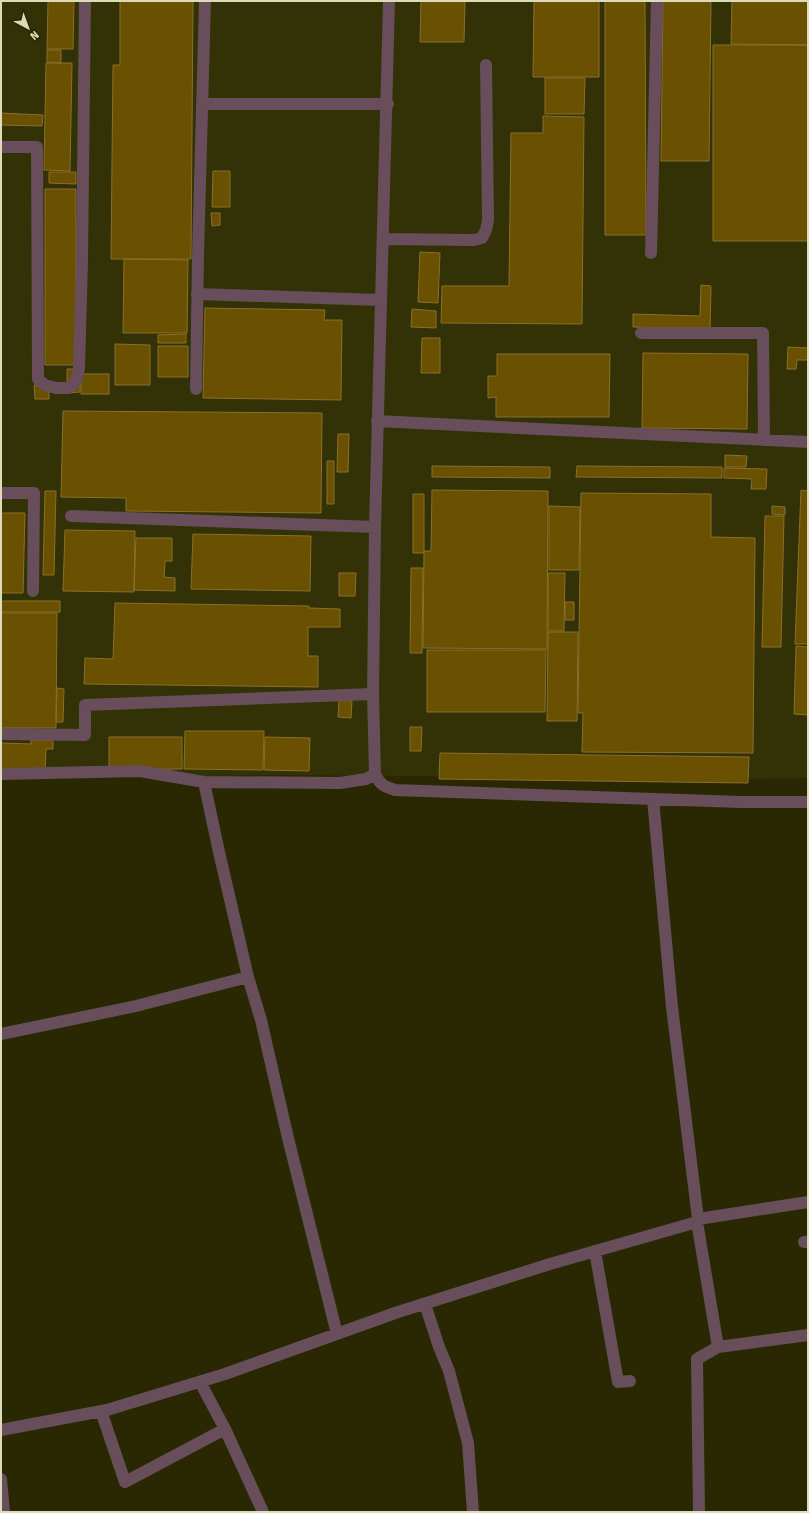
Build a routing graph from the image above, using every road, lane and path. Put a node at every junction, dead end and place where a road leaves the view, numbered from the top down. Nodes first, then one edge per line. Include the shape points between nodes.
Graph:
1 (84, 1) edge
2 (205, 1) edge
3 (390, 1) edge
4 (657, 1) edge
5 (486, 65) dead end
6 (202, 104) junction
7 (388, 104) junction
8 (1, 147) edge
9 (383, 239) junction
10 (651, 253) dead end
11 (197, 294) junction
12 (380, 300) junction
13 (641, 333) dead end
14 (196, 389) dead end
15 (377, 421) junction
16 (764, 440) junction
17 (808, 442) edge
18 (1, 493) edge
19 (71, 516) dead end
20 (375, 527) junction
21 (33, 591) dead end
22 (373, 694) junction
23 (1, 734) edge
24 (1, 774) edge
25 (375, 774) junction
26 (204, 782) junction
27 (653, 799) junction
28 (808, 802) edge
29 (248, 977) junction
30 (1, 1034) edge
31 (808, 1202) edge
32 (697, 1220) junction
33 (595, 1251) junction
34 (425, 1304) junction
35 (337, 1334) junction
36 (808, 1336) edge
37 (718, 1347) junction
38 (630, 1381) dead end
39 (200, 1382) junction
40 (101, 1411) junction
41 (224, 1428) junction
42 (1, 1430) edge
43 (1, 1479) edge
44 (4, 1512) edge
45 (263, 1512) edge
46 (474, 1512) edge
47 (699, 1512) edge

1 - 8 street via 80,368 76,382 69,388 45,385 38,379 36,147
2 - 6 street
3 - 7 street
4 - 10 street
5 - 9 street via 488,220 482,238
6 - 7 street
6 - 11 street
7 - 9 street
9 - 12 street
11 - 12 street
11 - 14 street
12 - 15 street
13 - 16 street via 763,333
15 - 16 street
15 - 20 street
16 - 17 street
18 - 21 street via 34,493
19 - 20 street
20 - 22 street
22 - 23 street via 85,705 85,735
22 - 25 street
24 - 26 street via 140,771
25 - 26 street via 366,779 340,783
25 - 27 street via 382,785 395,790
26 - 29 street
27 - 28 street
27 - 32 street via 672,1007
29 - 30 street via 136,1006
29 - 35 street
31 - 32 street
32 - 33 street
32 - 37 street
33 - 34 street
33 - 38 street via 618,1382
34 - 35 street
34 - 46 street via 438,1347 449,1371 468,1443
35 - 39 street
36 - 37 street
37 - 47 street via 697,1359
39 - 40 street
39 - 41 street
40 - 41 street via 125,1482
40 - 42 street
41 - 45 street
43 - 44 street

